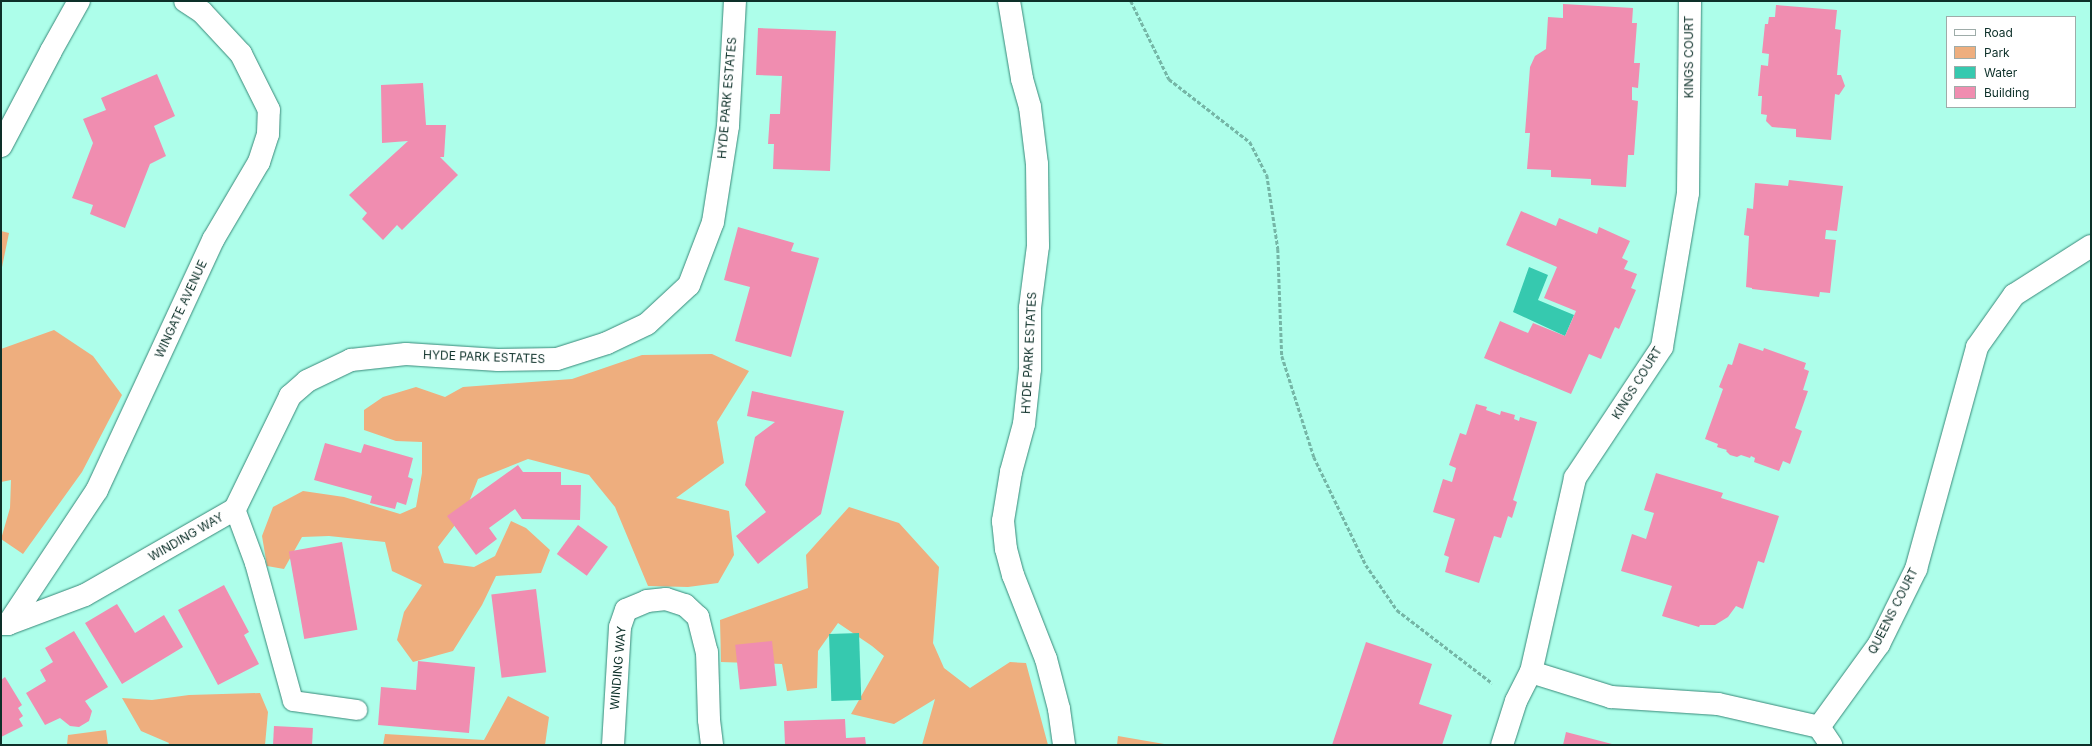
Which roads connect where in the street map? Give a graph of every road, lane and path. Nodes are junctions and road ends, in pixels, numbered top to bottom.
1 (79, 1) edge
2 (185, 1) edge
3 (735, 1) edge
4 (1009, 1) edge
5 (1131, 1) edge
6 (1690, 1) edge
7 (1, 146) edge
8 (2091, 246) edge
9 (307, 381) joint
10 (235, 510) junction
11 (5, 624) edge
12 (1531, 672) junction
13 (1516, 701) junction
14 (357, 710) dead end
15 (1819, 727) junction
16 (613, 745) edge
17 (712, 745) edge
18 (1064, 745) edge
19 (1502, 745) edge
20 (1831, 745) edge

1 - 7 street
2 - 11 street, WINGATE AVENUE
3 - 9 street, HYDE PARK ESTATES
4 - 18 street, HYDE PARK ESTATES
5 - 13 path
6 - 12 street, KINGS COURT
8 - 15 street, QUEENS COURT
9 - 10 street, WINDING WAY
10 - 11 street, WINDING WAY
10 - 14 lane
12 - 13 street, KINGS COURT
12 - 15 street
13 - 19 street, KINGS COURT
15 - 20 street
16 - 17 street, WINDING WAY

